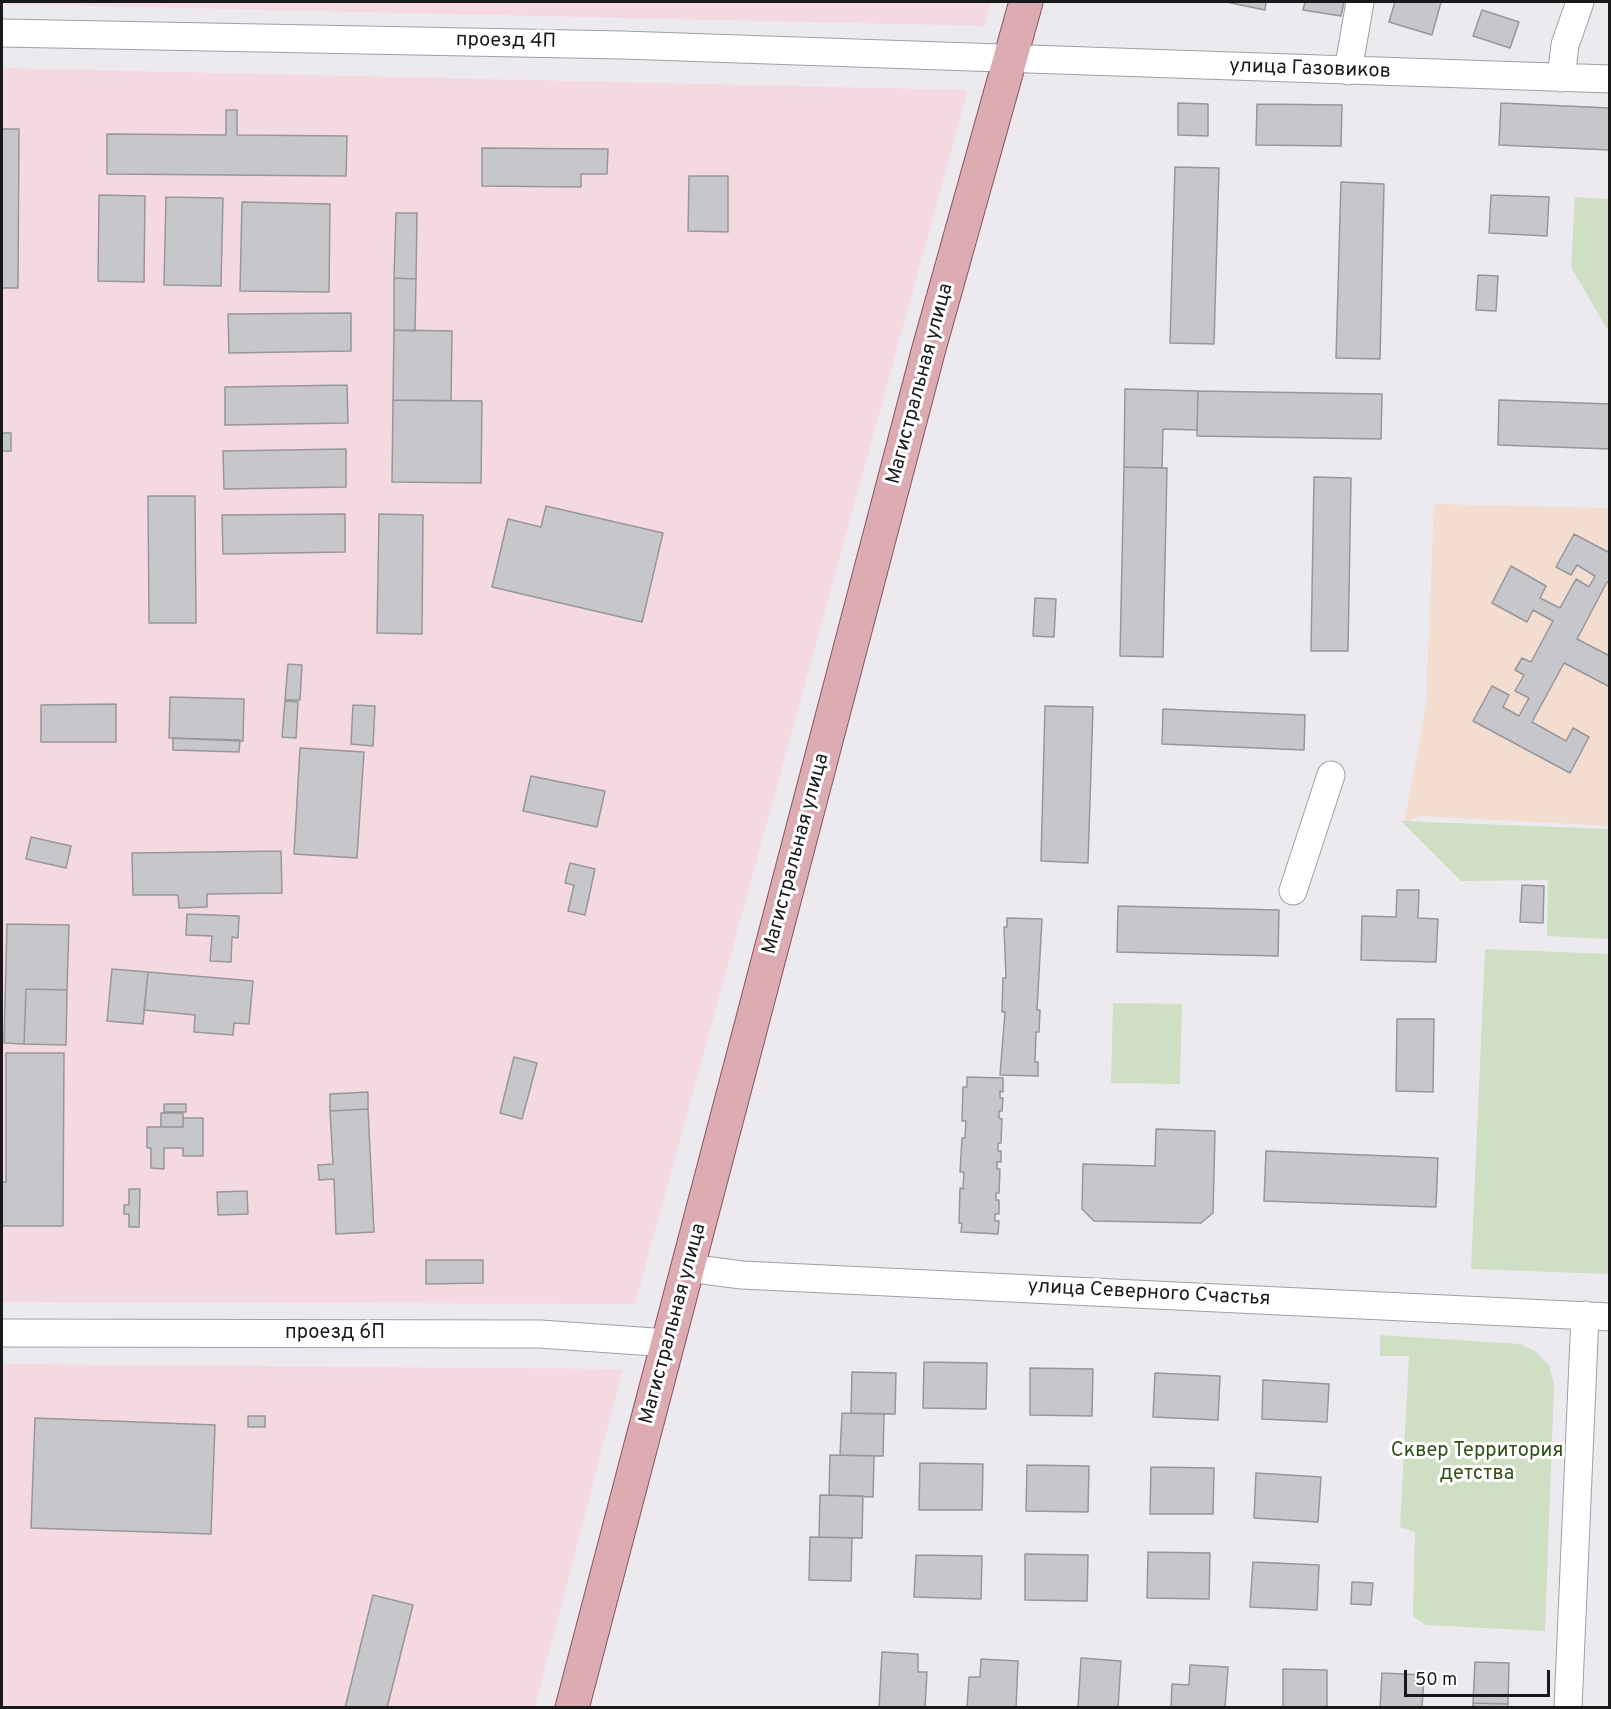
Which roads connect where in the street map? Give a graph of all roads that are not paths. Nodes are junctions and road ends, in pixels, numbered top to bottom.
1 (1026, 2) edge
2 (1360, 2) edge
3 (1580, 2) edge
4 (2, 33) edge
5 (1011, 60) junction
6 (1348, 71) junction
7 (1561, 78) junction
8 (1610, 79) edge
9 (1331, 775) dead end
10 (1293, 891) dead end
11 (688, 1268) junction
12 (1597, 1316) edge
13 (2, 1333) edge
14 (668, 1344) junction
15 (572, 1707) edge
16 (1568, 1707) edge

1 - 5 main road, Магистральная улица
2 - 6 street
3 - 7 street
4 - 5 street, проезд 4П
5 - 6 street, улица Газовиков
5 - 11 main road, Магистральная улица
6 - 7 street, улица Газовиков
7 - 8 street, улица Газовиков
9 - 10 street
11 - 12 street, улица Северного Счастья
11 - 14 main road, Магистральная улица
12 - 16 street
13 - 14 street, проезд 6П
14 - 15 main road, Магистральная улица

